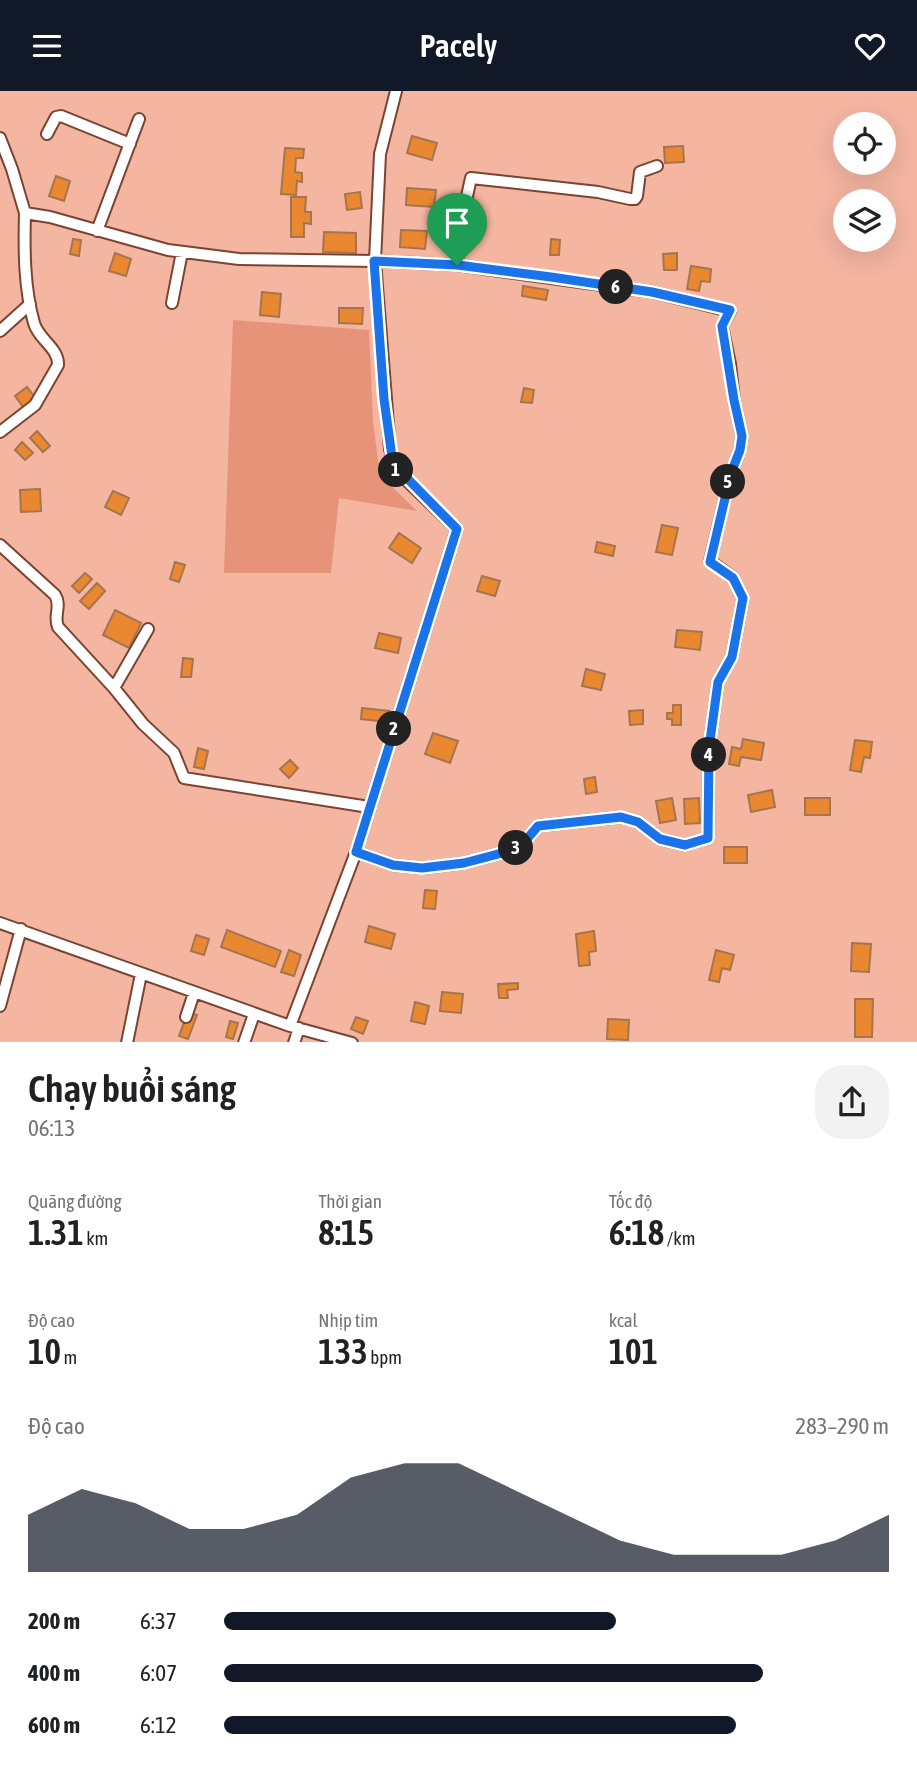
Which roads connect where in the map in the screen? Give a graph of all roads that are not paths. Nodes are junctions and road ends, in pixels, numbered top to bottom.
1 (396, 91) edge
2 (139, 119) dead end
3 (47, 134) dead end
4 (0, 138) edge
5 (130, 144) junction
6 (657, 166) dead end
7 (25, 213) junction
8 (97, 231) junction
9 (182, 252) junction
10 (374, 261) junction
11 (457, 265) junction
12 (172, 303) dead end
13 (30, 304) junction
14 (0, 331) edge
15 (0, 432) edge
16 (0, 545) edge
17 (148, 629) dead end
18 (114, 688) junction
19 (369, 807) junction
20 (356, 852) junction
21 (0, 923) edge
22 (21, 929) junction
23 (141, 974) junction
24 (194, 993) junction
25 (0, 1006) edge
26 (254, 1014) junction
27 (186, 1017) dead end
28 (294, 1027) junction
29 (127, 1042) edge
30 (244, 1042) edge
31 (294, 1042) edge
32 (352, 1042) edge

1 - 10 street
2 - 5 street
3 - 5 street
4 - 7 street
5 - 8 street
6 - 11 street
7 - 8 street
7 - 13 street
8 - 9 street
9 - 10 street
9 - 12 street
10 - 11 street
10 - 19 street
11 - 20 street
13 - 14 street
13 - 15 street
16 - 18 street
17 - 18 street
18 - 19 street
19 - 20 street
20 - 28 street
21 - 22 street
22 - 23 street
22 - 25 street
23 - 24 street
23 - 29 street
24 - 26 street
24 - 27 street
26 - 28 street
26 - 30 street
28 - 31 street
28 - 32 street

